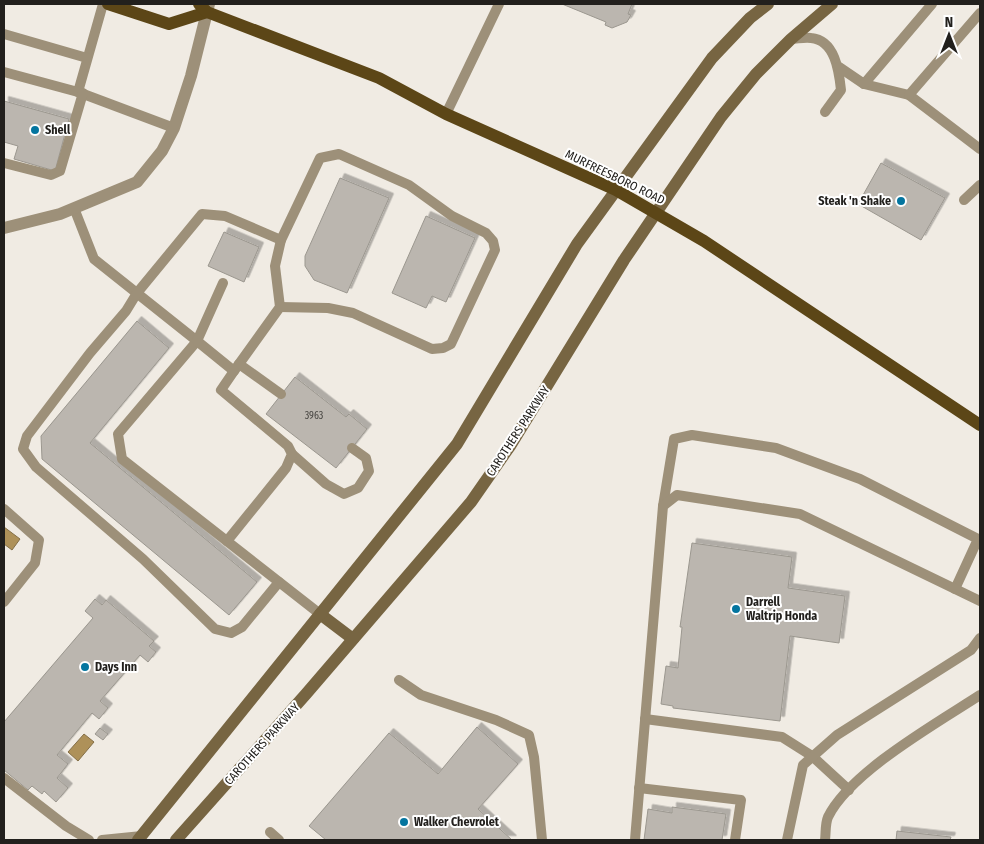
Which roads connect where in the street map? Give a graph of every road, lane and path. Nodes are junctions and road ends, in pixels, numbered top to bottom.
1 (103, 4) edge
2 (108, 4) edge
3 (499, 4) edge
4 (768, 4) edge
5 (832, 4) edge
6 (932, 4) edge
7 (205, 6) edge
8 (980, 13) edge
9 (4, 34) edge
10 (790, 39) junction
11 (87, 58) junction
12 (839, 67) junction
13 (4, 72) edge
14 (864, 84) junction
15 (80, 93) junction
16 (908, 95) junction
17 (825, 112) dead end
18 (446, 114) junction
19 (174, 128) junction
20 (980, 149) edge
21 (4, 163) edge
22 (980, 185) edge
23 (616, 190) junction
24 (964, 200) dead end
25 (74, 208) junction
26 (657, 212) junction
27 (4, 228) edge
28 (281, 240) junction
29 (223, 282) dead end
30 (137, 293) junction
31 (280, 307) junction
32 (197, 341) junction
33 (237, 368) junction
34 (281, 394) dead end
35 (980, 425) edge
36 (352, 448) dead end
37 (292, 454) junction
38 (663, 506) junction
39 (4, 509) edge
40 (227, 541) junction
41 (279, 582) junction
42 (955, 589) junction
43 (980, 601) edge
44 (4, 602) edge
45 (320, 614) junction
46 (980, 638) edge
47 (353, 639) junction
48 (400, 680) dead end
49 (980, 695) edge
50 (645, 719) junction
51 (812, 756) junction
52 (4, 778) edge
53 (639, 788) junction
54 (849, 790) junction
55 (270, 832) dead end
56 (140, 838) edge
57 (88, 840) edge
58 (102, 840) edge
59 (176, 840) edge
60 (279, 840) edge
61 (542, 840) edge
62 (634, 840) edge
63 (735, 840) edge
64 (787, 840) edge
65 (825, 840) edge

1 - 11 lane
2 - 7 main road
3 - 18 lane
4 - 23 main road
5 - 10 main road, CAROTHERS PARKWAY
6 - 14 lane
7 - 18 main road, MURFREESBORO ROAD
7 - 19 street
8 - 16 lane
9 - 11 lane
10 - 12 lane
10 - 26 main road, CAROTHERS PARKWAY
11 - 15 lane
12 - 14 lane
12 - 17 lane
13 - 15 lane
14 - 16 lane
15 - 19 lane
15 - 21 lane
16 - 20 lane
18 - 23 main road, MURFREESBORO ROAD
19 - 25 street
22 - 24 lane
23 - 26 main road, MURFREESBORO ROAD
23 - 45 main road
25 - 27 street
25 - 30 lane
26 - 35 main road, MURFREESBORO ROAD
26 - 47 main road, CAROTHERS PARKWAY
28 - 30 lane
28 - 31 lane
28 - 31 lane
29 - 32 lane
30 - 32 lane
30 - 41 lane
31 - 33 lane
32 - 33 lane
32 - 40 lane
33 - 34 lane
33 - 37 lane
36 - 37 lane
37 - 40 lane
38 - 42 lane
38 - 42 lane
38 - 50 lane
39 - 44 lane
40 - 41 lane
41 - 45 lane
42 - 43 lane
45 - 47 main road
45 - 56 main road
46 - 51 lane
47 - 59 main road, CAROTHERS PARKWAY
48 - 61 lane
49 - 54 lane
50 - 51 lane
50 - 53 lane
51 - 54 lane
51 - 64 lane
52 - 57 lane
53 - 62 lane
53 - 63 lane
54 - 65 lane
55 - 60 lane
56 - 58 lane

